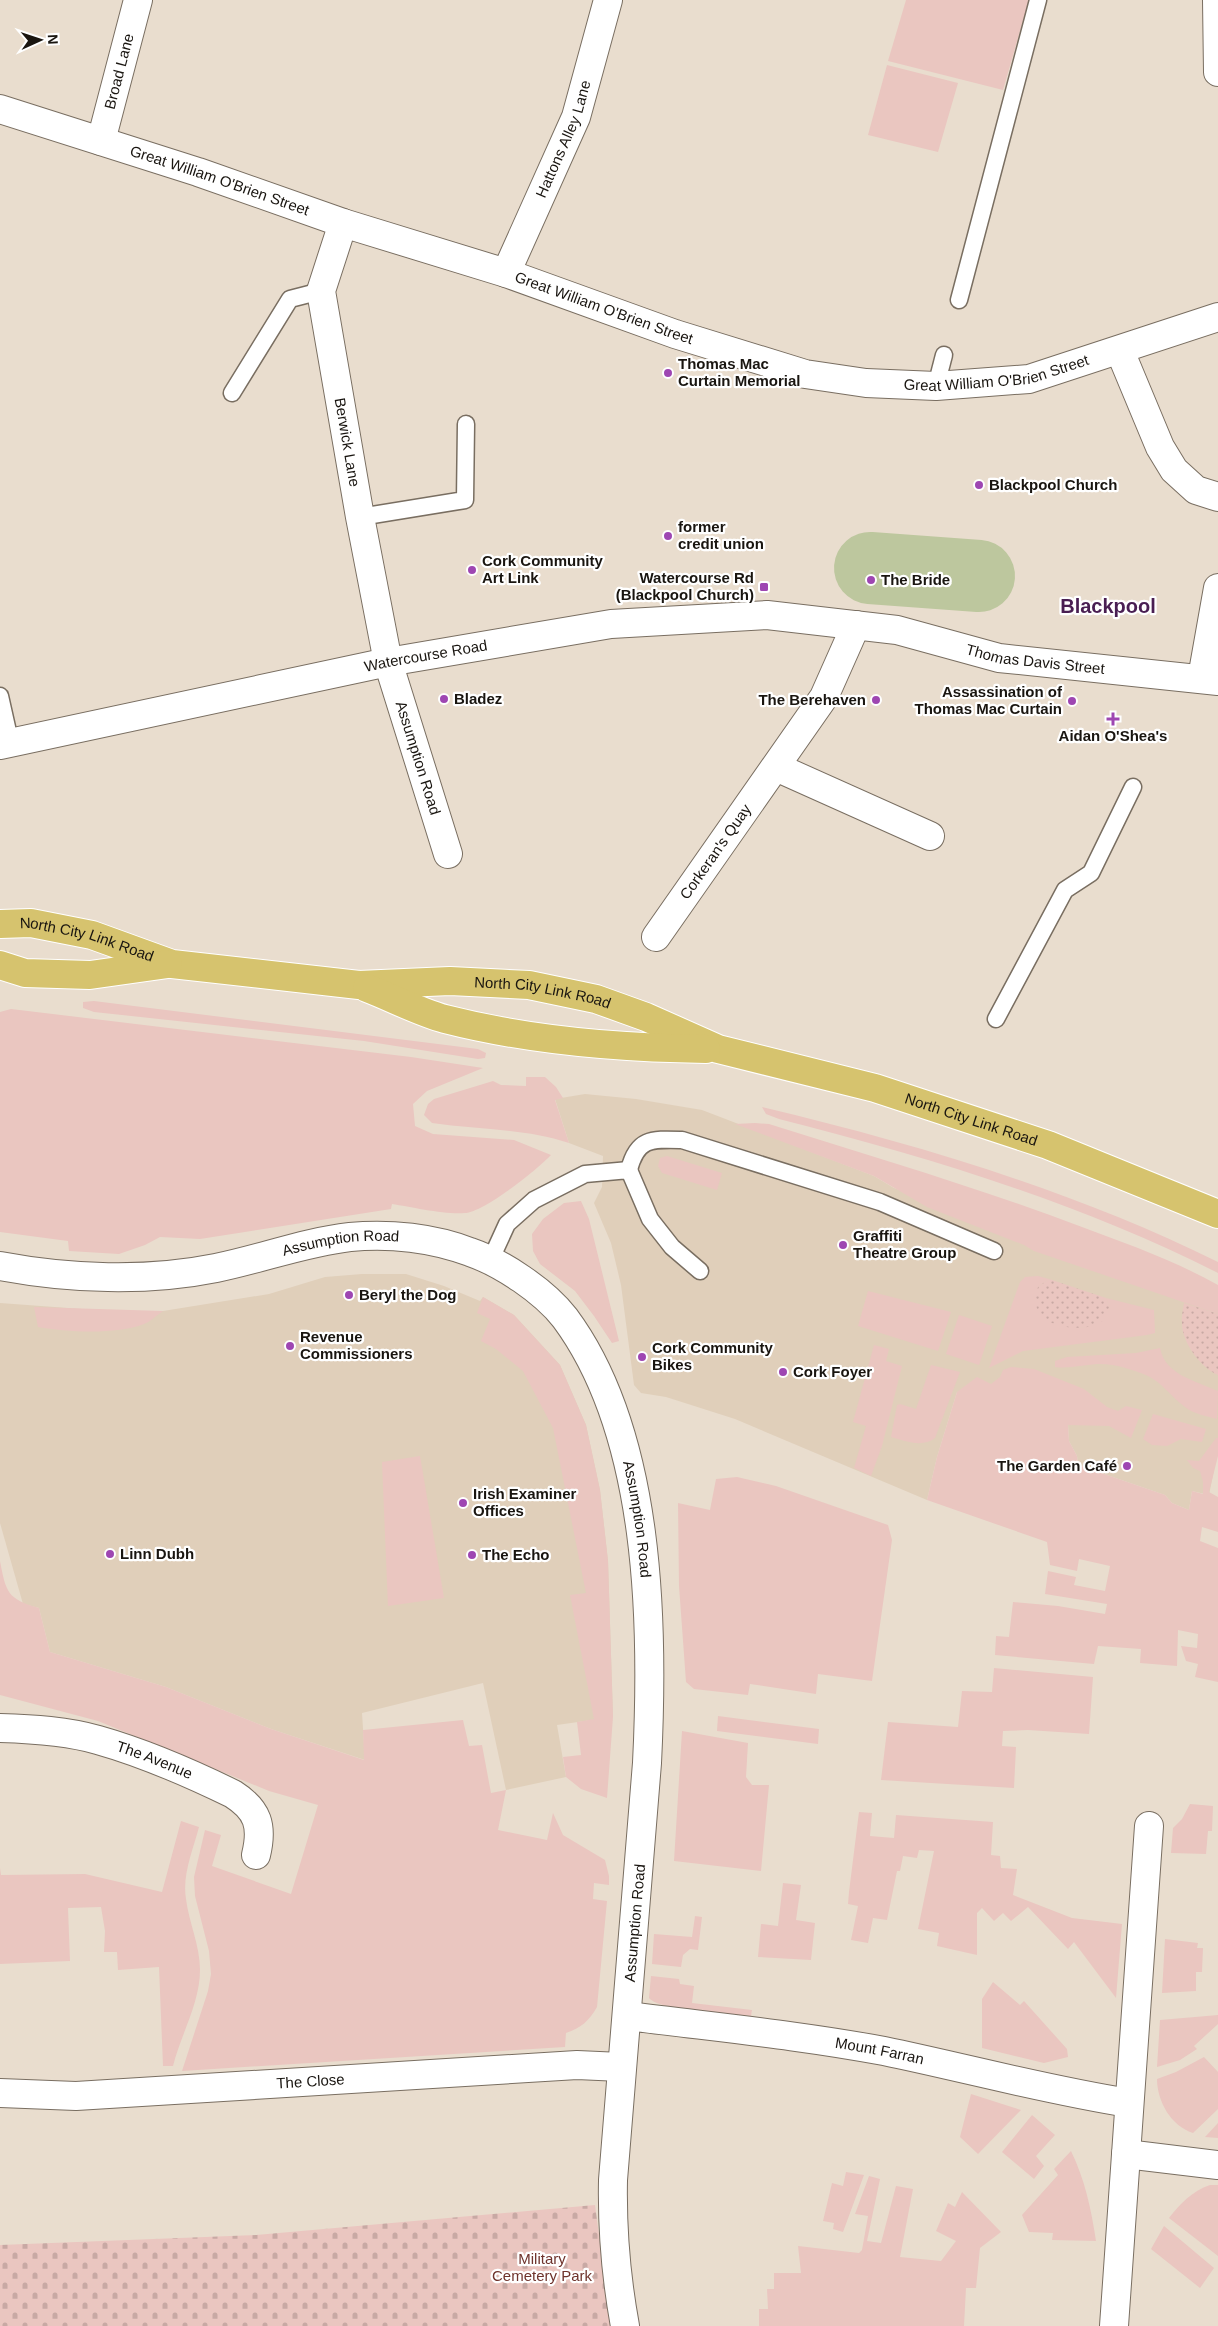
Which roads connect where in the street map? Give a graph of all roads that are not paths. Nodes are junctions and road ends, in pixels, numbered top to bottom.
1 (138, 0) edge
2 (608, 0) edge
3 (1038, 0) edge
4 (1217, 0) edge
5 (1218, 72) edge
6 (0, 109) edge
7 (102, 141) junction
8 (343, 223) junction
9 (506, 273) junction
10 (321, 291) junction
11 (959, 300) dead end
12 (1218, 317) edge
13 (1120, 351) junction
14 (944, 355) dead end
15 (936, 386) junction
16 (232, 393) dead end
17 (466, 424) dead end
18 (1218, 498) edge
19 (360, 517) junction
20 (1217, 591) edge
21 (856, 625) junction
22 (388, 662) junction
23 (1210, 679) edge
24 (0, 696) edge
25 (5, 745) edge
26 (776, 767) junction
27 (1133, 787) dead end
28 (930, 836) dead end
29 (448, 854) dead end
30 (0, 924) edge
31 (656, 937) dead end
32 (172, 964) junction
33 (0, 965) edge
34 (359, 985) junction
35 (996, 1019) dead end
36 (718, 1049) junction
37 (629, 1170) junction
38 (1218, 1214) edge
39 (994, 1251) dead end
40 (491, 1260) junction
41 (0, 1266) edge
42 (700, 1271) dead end
43 (0, 1728) edge
44 (1149, 1826) dead end
45 (256, 1855) dead end
46 (628, 2016) junction
47 (622, 2067) junction
48 (0, 2093) edge
49 (1129, 2104) junction
50 (1126, 2154) junction
51 (1218, 2165) edge
52 (625, 2326) edge
53 (1114, 2326) edge

1 - 7 street, Broad Lane
2 - 9 street, Hattons Alley Lane
3 - 11 lane
4 - 5 street
6 - 7 street, Great William O'Brien Street
7 - 8 street, Great William O'Brien Street
8 - 9 street, Great William O'Brien Street
8 - 10 street, Berwick Lane
9 - 15 street, Great William O'Brien Street
10 - 16 lane
10 - 19 street, Berwick Lane
12 - 13 street, Great William O'Brien Street
13 - 15 street, Great William O'Brien Street
13 - 18 street
14 - 15 lane
17 - 19 lane
19 - 22 street, Berwick Lane
20 - 23 street
21 - 22 street, Watercourse Road
21 - 23 street, Thomas Davis Street
21 - 26 street, Corkeran's Quay
22 - 25 street, Watercourse Road
22 - 29 street, Assumption Road
24 - 25 lane
26 - 28 street
26 - 31 street, Corkeran's Quay
27 - 35 lane
30 - 32 highway, North City Link Road
32 - 33 highway, North City Link Road
32 - 34 highway, North City Link Road
34 - 36 highway, North City Link Road
34 - 36 highway, North City Link Road
36 - 38 highway, North City Link Road
37 - 39 lane
37 - 40 lane
37 - 42 lane
40 - 41 street, Assumption Road
40 - 46 street, Assumption Road
43 - 45 street, The Avenue
44 - 49 street
46 - 47 street, Assumption Road
46 - 49 street, Mount Farran
47 - 48 street, The Close
47 - 52 street, Assumption Road
49 - 50 street
50 - 51 street
50 - 53 street

